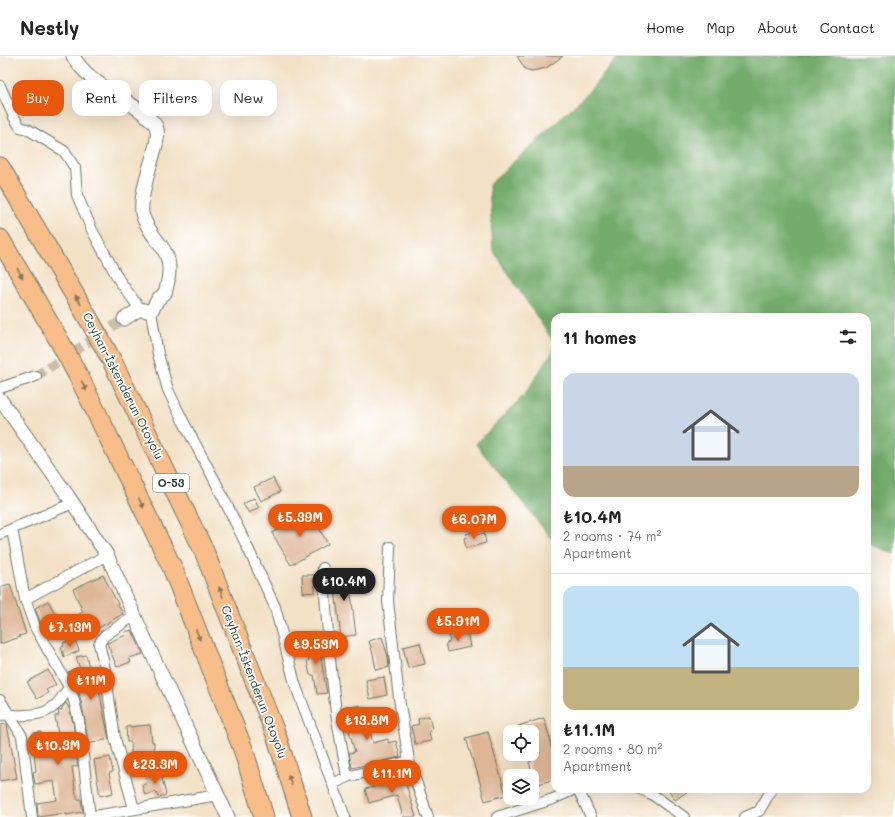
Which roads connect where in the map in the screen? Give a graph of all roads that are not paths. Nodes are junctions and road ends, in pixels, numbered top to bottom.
1 (73, 56) edge
2 (0, 86) edge
3 (0, 167) edge
4 (0, 239) edge
5 (145, 311) junction
6 (124, 319) tunnel mouth
7 (36, 376) tunnel mouth
8 (0, 388) edge
9 (0, 399) edge
10 (73, 503) junction
11 (12, 529) junction
12 (0, 534) edge
13 (390, 547) dead end
14 (107, 556) junction
15 (323, 568) dead end
16 (24, 599) junction
17 (135, 615) junction
18 (69, 687) junction
19 (0, 700) edge
20 (4, 714) edge
21 (409, 761) junction
22 (347, 777) junction
23 (332, 784) junction
24 (567, 793) edge
25 (578, 793) edge
26 (648, 793) edge
27 (770, 793) edge
28 (218, 795) junction
29 (134, 809) junction
30 (152, 812) edge
31 (525, 812) edge
32 (32, 817) edge
33 (90, 817) edge
34 (228, 817) edge
35 (264, 817) edge
36 (302, 817) edge
37 (345, 817) edge
38 (428, 817) edge
39 (497, 817) edge
40 (591, 817) edge
41 (684, 817) edge
42 (745, 817) edge

1 - 5 street
2 - 5 street
36 -> 3 highway, Ceyhan-İskenderun Otoyolu / O-53
4 -> 35 highway, O-53
5 - 6 street
5 - 23 street
7 - 8 street
9 - 10 street
10 - 11 street
10 - 14 street
11 - 12 street
11 - 16 street
13 - 21 street
14 - 16 street
14 - 17 street
15 - 22 street
16 - 18 street
17 - 28 street
17 - 29 street
18 - 20 street
18 - 33 street
19 - 20 street
20 - 32 street
21 - 22 street
21 - 38 street
22 - 23 street
23 - 37 street
24 - 31 street
25 - 40 street
26 - 41 street
27 - 42 street
28 - 30 street
28 - 34 street
29 - 30 street
29 - 33 street
31 - 39 street

